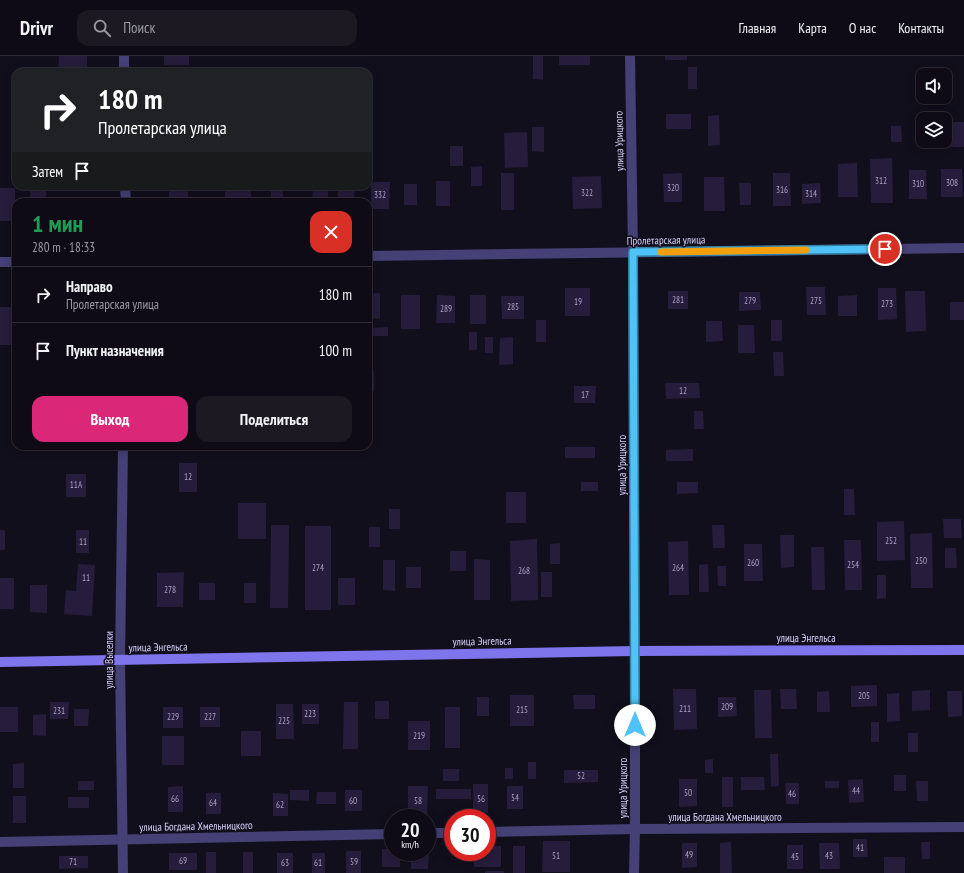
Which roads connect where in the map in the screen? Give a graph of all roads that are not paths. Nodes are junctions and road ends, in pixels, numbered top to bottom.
1 (124, 56) edge
2 (630, 56) edge
3 (124, 68) edge
4 (964, 248) edge
5 (633, 252) junction
6 (372, 256) edge
7 (0, 262) edge
8 (12, 262) edge
9 (123, 450) edge
10 (635, 650) junction
11 (964, 650) edge
12 (120, 660) junction
13 (0, 662) edge
14 (964, 827) edge
15 (635, 830) junction
16 (496, 832) edge
17 (384, 834) edge
18 (123, 839) junction
19 (0, 842) edge
20 (123, 873) edge
21 (634, 873) edge

1 - 3 street
2 - 5 street, улица Урицкого
4 - 5 street, Пролетарская улица
5 - 6 street, Пролетарская улица
5 - 10 street, улица Урицкого
7 - 8 street
9 - 12 street, улица Выселки
10 - 11 street, улица Энгельса
10 - 12 street, улица Энгельса
10 - 15 street, улица Урицкого
12 - 13 street, улица Энгельса
12 - 18 street, улица Выселки
14 - 15 street, улица Богдана Хмельницкого
15 - 16 street, улица Богдана Хмельницкого
15 - 21 street, улица Урицкого
17 - 18 street, улица Богдана Хмельницкого
18 - 19 street, улица Богдана Хмельницкого
18 - 20 street, улица Выселки

